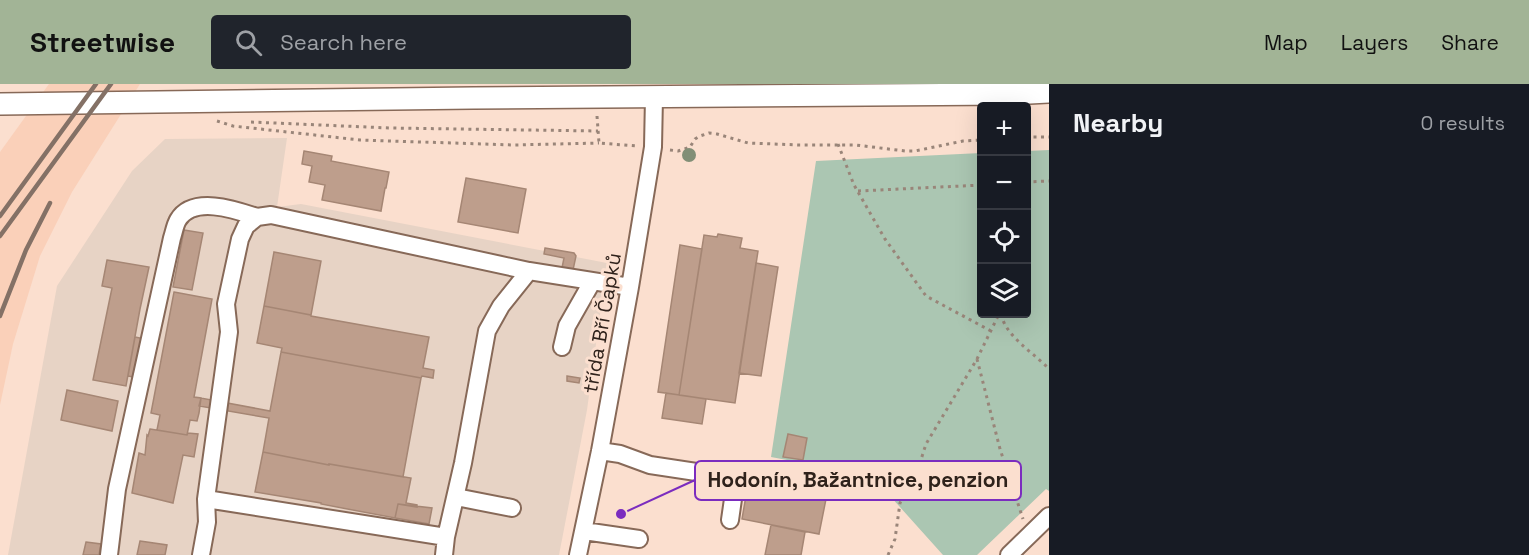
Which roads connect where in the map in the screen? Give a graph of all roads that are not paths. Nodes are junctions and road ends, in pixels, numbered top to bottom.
1 (1016, 89) edge
2 (800, 90) edge
3 (472, 91) edge
4 (1049, 92) edge
5 (654, 98) junction
6 (0, 104) edge
7 (257, 217) junction
8 (529, 271) junction
9 (592, 282) junction
10 (630, 287) junction
11 (562, 347) dead end
12 (600, 451) junction
13 (736, 478) junction
14 (828, 490) dead end
15 (456, 497) junction
16 (206, 499) junction
17 (512, 508) dead end
18 (1049, 516) edge
19 (730, 520) dead end
20 (584, 531) junction
21 (446, 537) junction
22 (639, 539) dead end
23 (109, 555) edge
24 (201, 555) edge
25 (444, 555) edge
26 (578, 555) edge
27 (1009, 555) edge

1 - 2 main road
1 - 4 main road
2 - 5 main road
3 - 5 main road
3 - 6 main road
5 - 10 street, třída Bří Čapků
7 - 8 street
7 - 16 street
7 - 23 street
8 - 9 street
8 - 15 street
9 - 10 street
9 - 11 street
10 - 12 street, třída Bří Čapků
12 - 13 street
12 - 20 street, třída Bří Čapků
13 - 14 street
13 - 19 street
15 - 17 street
15 - 21 street
16 - 21 street
16 - 24 street
18 - 27 street
20 - 22 street
20 - 26 street, třída Bří Čapků
21 - 25 street

